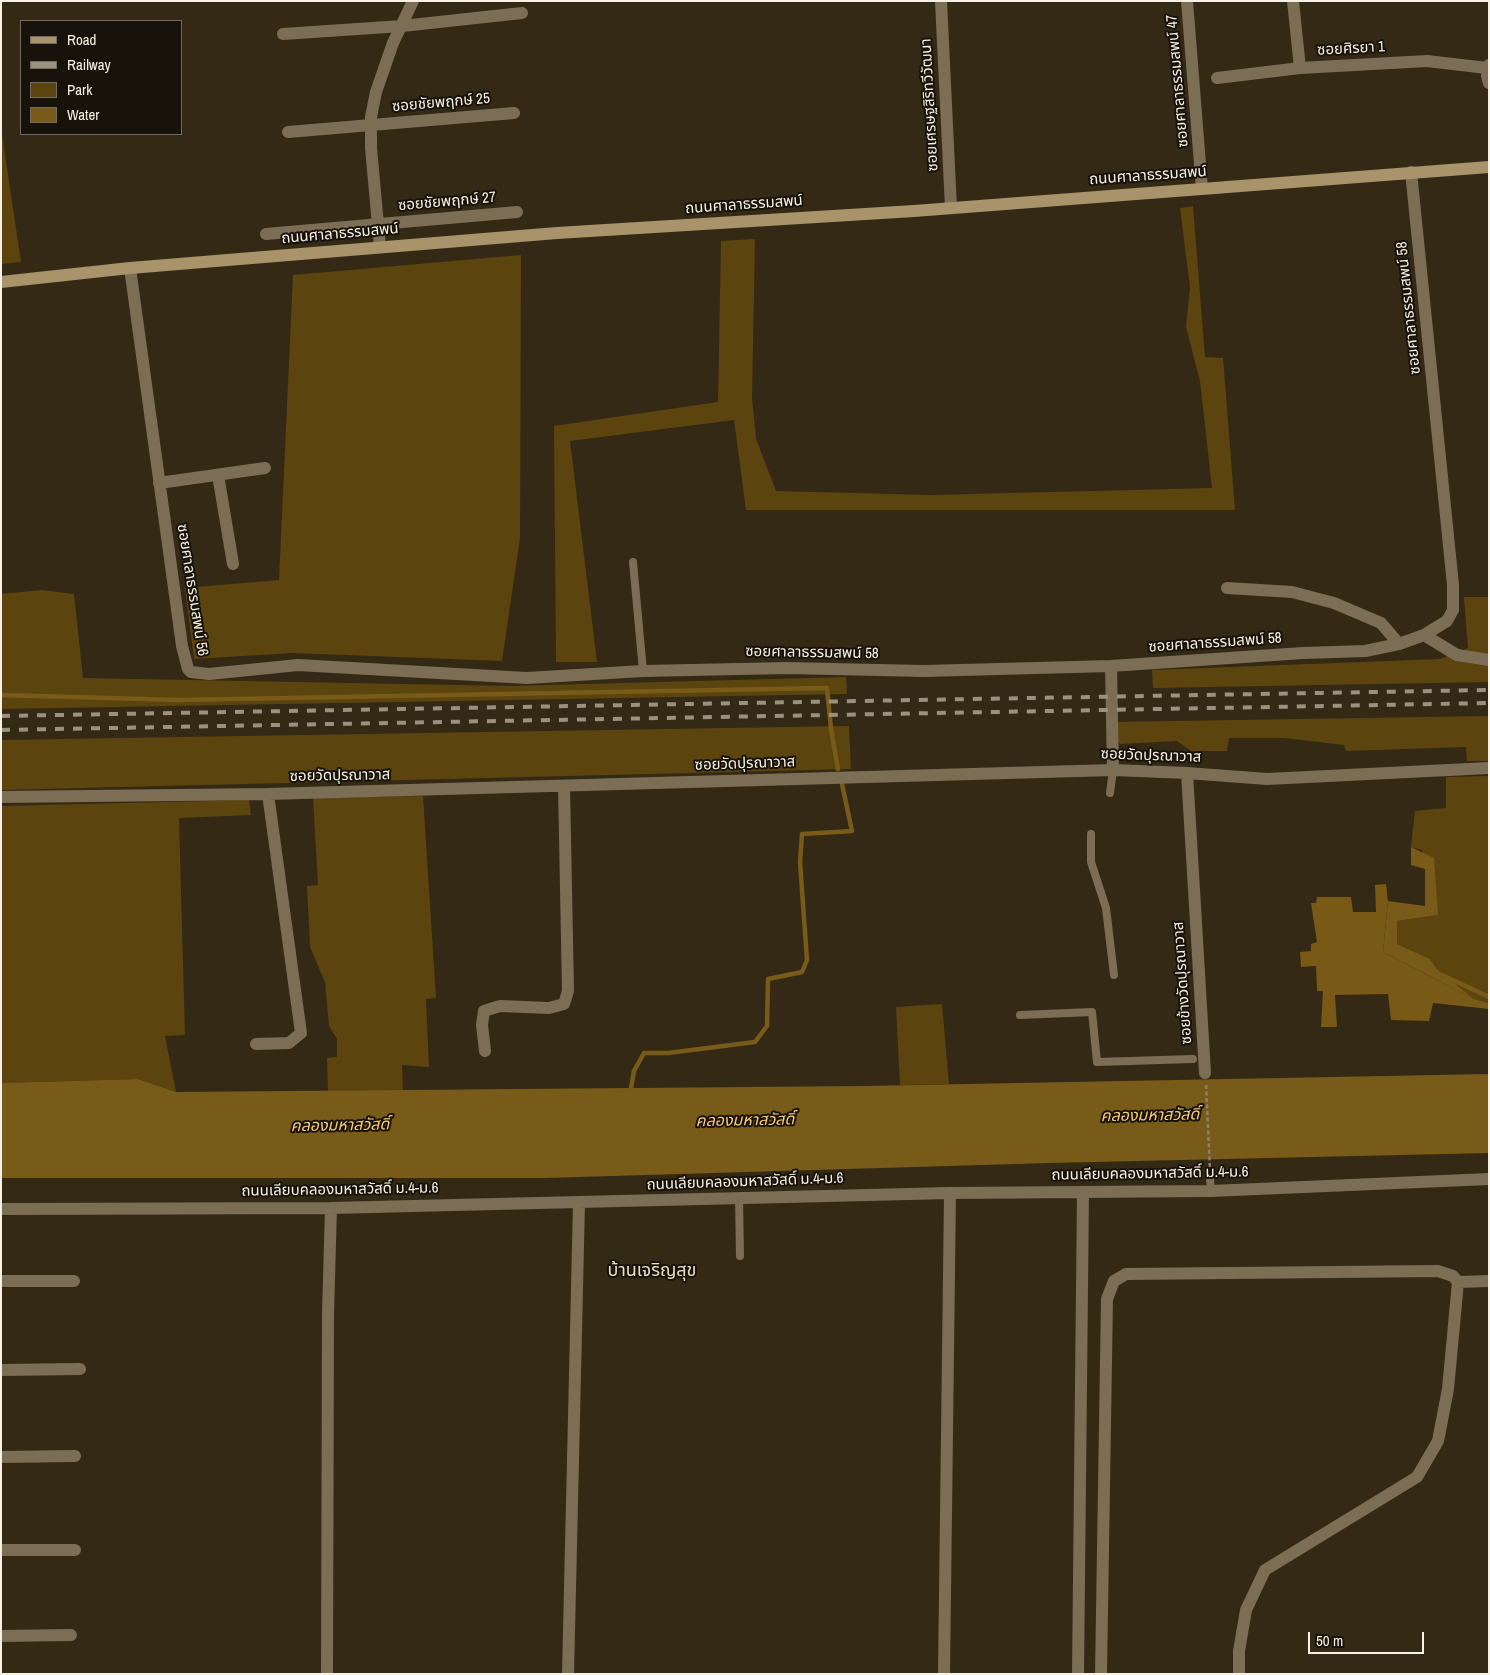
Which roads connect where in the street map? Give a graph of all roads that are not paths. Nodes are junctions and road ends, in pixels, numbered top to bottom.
1 (413, 1) edge
2 (941, 1) edge
3 (1187, 1) edge
4 (1293, 1) edge
5 (522, 13) dead end
6 (402, 26) junction
7 (283, 34) dead end
8 (1488, 67) edge
9 (1300, 68) junction
10 (1217, 78) dead end
11 (1489, 83) edge
12 (514, 113) dead end
13 (371, 126) junction
14 (288, 132) dead end
15 (1489, 167) edge
16 (1411, 172) junction
17 (1202, 189) junction
18 (951, 208) junction
19 (518, 212) dead end
20 (379, 224) junction
21 (266, 234) dead end
22 (380, 248) junction
23 (130, 268) junction
24 (1, 282) edge
25 (265, 468) dead end
26 (218, 475) junction
27 (159, 483) junction
28 (633, 562) dead end
29 (233, 564) dead end
30 (1227, 588) dead end
31 (1424, 635) junction
32 (1399, 644) junction
33 (1489, 660) edge
34 (1111, 666) junction
35 (643, 671) junction
36 (527, 678) joint
37 (1489, 768) edge
38 (1113, 770) junction
39 (1187, 772) junction
40 (564, 786) junction
41 (1110, 793) dead end
42 (268, 794) junction
43 (1, 796) edge
44 (1091, 834) dead end
45 (1114, 975) dead end
46 (1020, 1015) dead end
47 (256, 1044) dead end
48 (485, 1051) dead end
49 (1193, 1059) dead end
50 (1205, 1073) road end
51 (1489, 1179) edge
52 (1083, 1192) junction
53 (950, 1193) junction
54 (739, 1197) junction
55 (579, 1203) junction
56 (331, 1208) junction
57 (1, 1210) edge
58 (740, 1256) dead end
59 (1, 1281) edge
60 (74, 1281) dead end
61 (1489, 1281) edge
62 (1458, 1282) junction
63 (80, 1369) dead end
64 (1, 1370) edge
65 (75, 1456) dead end
66 (1, 1457) edge
67 (1, 1550) edge
68 (74, 1550) dead end
69 (1, 1636) edge
70 (71, 1636) dead end
71 (326, 1674) edge
72 (568, 1674) edge
73 (944, 1674) edge
74 (1078, 1674) edge
75 (1101, 1674) edge
76 (1239, 1674) edge

1 - 6 street
2 - 18 street, ซอยเศรษฐสิริทวีวัฒนา
3 - 17 street, ซอยศาลาธรรมสพน์ 47
4 - 9 street
5 - 6 street
6 - 7 street
6 - 13 street
8 - 9 street, ซอยศิรยา 1
8 - 11 street
9 - 10 street, ซอยศิรยา 1
12 - 13 street, ซอยชัยพฤกษ์ 25
13 - 14 street, ซอยชัยพฤกษ์ 25
13 - 20 street
15 - 16 street, ถนนศาลาธรรมสพน์
16 - 17 street, ถนนศาลาธรรมสพน์
16 - 31 street, ซอยศาลาธรรมสพน์ 58
17 - 18 street, ถนนศาลาธรรมสพน์
18 - 22 street, ถนนศาลาธรรมสพน์
19 - 20 street, ซอยชัยพฤกษ์ 27
20 - 21 street, ซอยชัยพฤกษ์ 27
20 - 22 street
22 - 23 street, ถนนศาลาธรรมสพน์
23 - 24 street, ถนนศาลาธรรมสพน์
23 - 27 street, ซอยศาลาธรรมสพน์ 56
25 - 26 street
26 - 27 street
26 - 29 street
27 - 36 street, ซอยศาลาธรรมสพน์ 56
28 - 35 lane
30 - 32 street
31 - 32 street, ซอยศาลาธรรมสพน์ 58
31 - 33 street
32 - 34 street, ซอยศาลาธรรมสพน์ 58
34 - 35 street, ซอยศาลาธรรมสพน์ 58
34 - 38 street
35 - 36 street, ซอยศาลาธรรมสพน์ 58
37 - 39 street, ซอยวัดปุรณาวาส
38 - 39 street, ซอยวัดปุรณาวาส
38 - 40 street, ซอยวัดปุรณาวาส
38 - 41 lane
39 - 50 street, ซอยข้างวัดปุรณาวาส
40 - 42 street, ซอยวัดปุรณาวาส
40 - 48 street
42 - 43 street, ซอยวัดปุรณาวาส
42 - 47 street
44 - 45 lane
46 - 49 lane
51 - 52 street, ถนนเลียบคลองมหาสวัสดิ์ ม.4-ม.6
52 - 53 street, ถนนเลียบคลองมหาสวัสดิ์ ม.4-ม.6
52 - 74 street
53 - 54 street, ถนนเลียบคลองมหาสวัสดิ์ ม.4-ม.6
53 - 73 street
54 - 55 street, ถนนเลียบคลองมหาสวัสดิ์ ม.4-ม.6
54 - 58 lane
55 - 56 street, ถนนเลียบคลองมหาสวัสดิ์ ม.4-ม.6
55 - 72 street
56 - 57 street, ถนนเลียบคลองมหาสวัสดิ์ ม.4-ม.6
56 - 71 street
59 - 60 street
61 - 62 street
62 - 75 street
62 - 76 street
63 - 64 street
65 - 66 street
67 - 68 street
69 - 70 street

